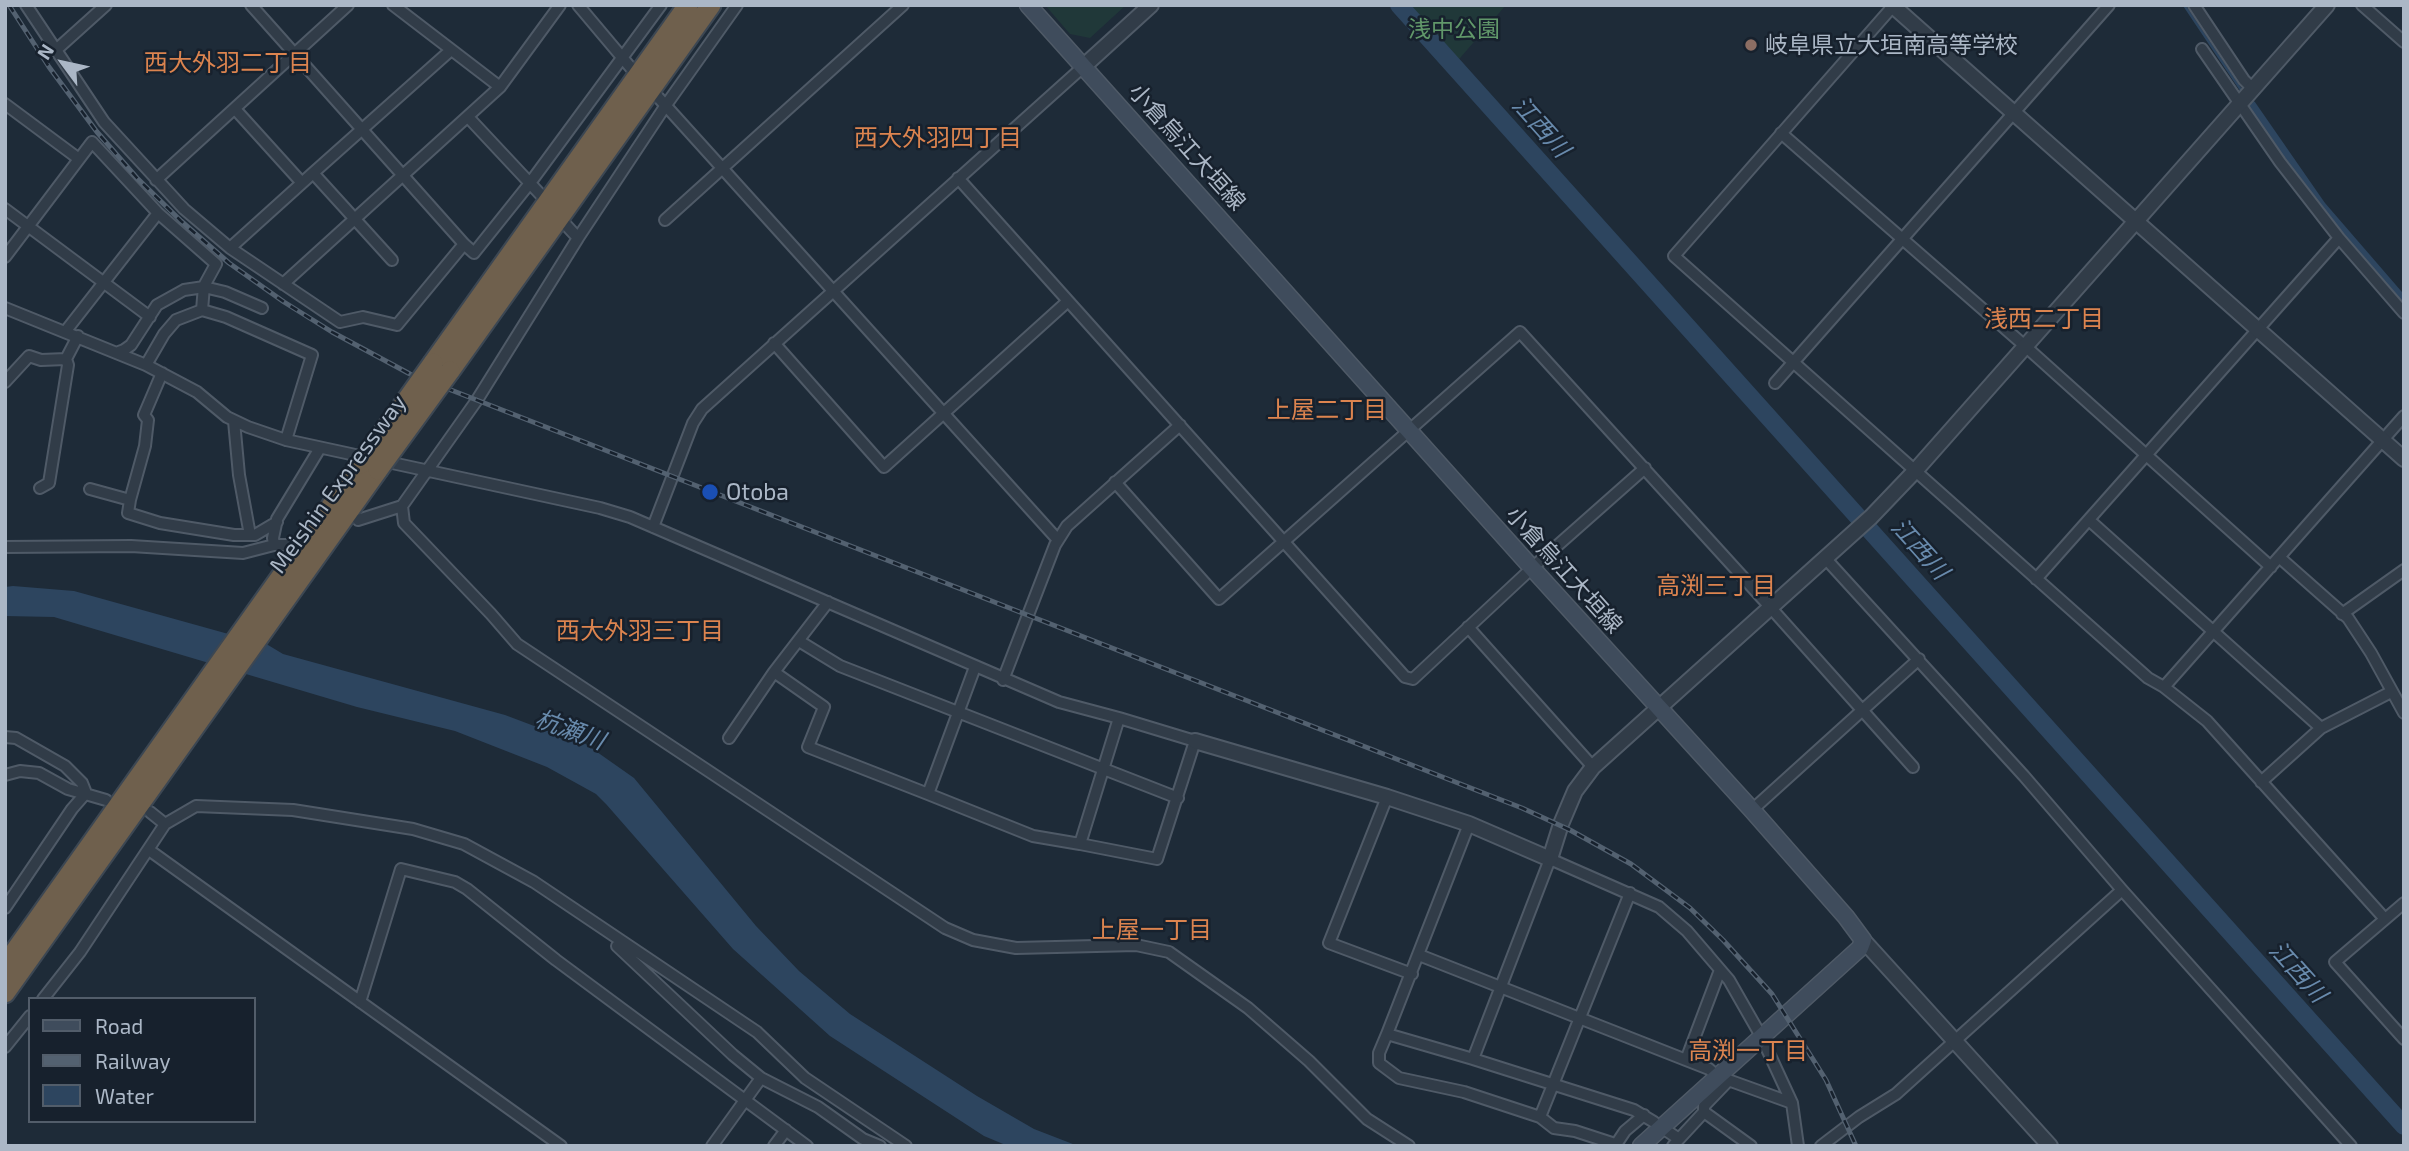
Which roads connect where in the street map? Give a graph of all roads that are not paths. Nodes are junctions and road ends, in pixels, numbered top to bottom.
1 (26, 5) edge
2 (106, 5) edge
3 (251, 5) edge
4 (348, 5) edge
5 (393, 5) edge
6 (559, 5) edge
7 (578, 5) edge
8 (661, 5) edge
9 (688, 5) edge
10 (711, 5) edge
11 (737, 5) edge
12 (903, 5) edge
13 (1028, 5) edge
14 (1151, 5) edge
15 (2109, 5) edge
16 (2194, 5) edge
17 (2328, 5) edge
18 (2362, 5) edge
19 (1893, 6) edge
20 (2404, 42) edge
21 (2202, 49) dead end
22 (56, 50) junction
23 (451, 50) junction
24 (295, 55) junction
25 (627, 63) junction
26 (1084, 66) junction
27 (500, 86) junction
28 (2253, 89) junction
29 (657, 96) dead end
30 (5, 104) edge
31 (2240, 104) junction
32 (666, 105) junction
33 (235, 109) junction
34 (2014, 114) junction
35 (468, 117) junction
36 (362, 130) junction
37 (1781, 133) junction
38 (79, 159) junction
39 (722, 167) junction
40 (313, 173) junction
41 (403, 176) junction
42 (958, 178) junction
43 (156, 180) junction
44 (302, 183) junction
45 (530, 183) junction
46 (540, 194) dead end
47 (5, 209) edge
48 (158, 213) junction
49 (355, 219) junction
50 (665, 220) dead end
51 (2135, 221) junction
52 (566, 225) dead end
53 (28, 226) junction
54 (578, 237) junction
55 (2339, 238) junction
56 (1903, 239) junction
57 (464, 244) junction
58 (230, 248) junction
59 (5, 257) edge
60 (392, 260) dead end
61 (104, 283) junction
62 (283, 284) junction
63 (204, 288) junction
64 (833, 290) junction
65 (1068, 301) junction
66 (5, 308) edge
67 (262, 308) dead end
68 (202, 310) junction
69 (2404, 313) edge
70 (150, 317) junction
71 (2258, 330) junction
72 (65, 332) junction
73 (78, 337) junction
74 (774, 343) junction
75 (2025, 346) junction
76 (116, 353) junction
77 (66, 359) junction
78 (140, 363) junction
79 (1792, 363) junction
80 (442, 367) junction
81 (162, 373) junction
82 (5, 382) edge
83 (1775, 383) dead end
84 (942, 414) junction
85 (2404, 416) edge
86 (234, 421) junction
87 (1180, 425) junction
88 (1409, 430) junction
89 (286, 440) junction
90 (2383, 440) junction
91 (320, 448) junction
92 (2145, 454) junction
93 (2404, 459) edge
94 (1644, 468) junction
95 (427, 470) junction
96 (1914, 471) junction
97 (1115, 482) junction
98 (40, 488) dead end
99 (90, 489) dead end
100 (130, 499) junction
101 (402, 506) junction
102 (358, 520) dead end
103 (2089, 520) junction
104 (276, 522) junction
105 (653, 527) junction
106 (250, 535) junction
107 (1058, 540) junction
108 (1285, 542) junction
109 (274, 545) junction
110 (289, 545) dead end
111 (5, 547) edge
112 (1829, 556) junction
113 (2279, 557) junction
114 (2271, 567) junction
115 (1532, 568) junction
116 (2404, 570) edge
117 (2036, 579) junction
118 (828, 602) junction
119 (1771, 607) junction
120 (2342, 614) junction
121 (1468, 627) junction
122 (2214, 631) junction
123 (799, 641) junction
124 (1919, 659) junction
125 (975, 667) junction
126 (774, 672) junction
127 (1003, 680) junction
128 (2164, 687) junction
129 (2391, 692) junction
130 (1659, 709) junction
131 (1861, 710) junction
132 (958, 712) junction
133 (2404, 713) edge
134 (1119, 718) junction
135 (2321, 728) junction
136 (5, 737) edge
137 (729, 738) dead end
138 (1195, 741) junction
139 (157, 766) junction
140 (1593, 767) junction
141 (1913, 767) dead end
142 (1103, 768) junction
143 (5, 775) edge
144 (2261, 782) junction
145 (86, 793) junction
146 (928, 794) junction
147 (1387, 797) junction
148 (1178, 798) junction
149 (106, 800) dead end
150 (1752, 810) junction
151 (150, 812) dead end
152 (165, 824) junction
153 (1469, 824) junction
154 (1080, 844) junction
155 (149, 850) junction
156 (1550, 859) junction
157 (2122, 890) junction
158 (1630, 893) junction
159 (2404, 903) edge
160 (5, 908) edge
161 (2385, 919) junction
162 (614, 937) junction
163 (1863, 940) junction
164 (1419, 955) junction
165 (5, 965) edge
166 (1720, 970) junction
167 (1412, 974) junction
168 (1500, 988) junction
169 (5, 993) edge
170 (45, 997) edge
171 (360, 1002) junction
172 (28, 1018) edge
173 (1580, 1019) junction
174 (1387, 1034) junction
175 (1761, 1036) junction
176 (2404, 1039) edge
177 (1956, 1041) junction
178 (5, 1047) edge
179 (1473, 1059) junction
180 (1686, 1060) junction
181 (761, 1078) junction
182 (1723, 1078) junction
183 (1555, 1086) junction
184 (745, 1100) junction
185 (1792, 1103) junction
186 (1704, 1112) junction
187 (1540, 1117) junction
188 (786, 1130) junction
189 (1667, 1131) dead end
190 (860, 1142) edge
191 (1676, 1142) edge
192 (1743, 1144) edge
193 (1615, 1145) edge
194 (561, 1146) edge
195 (712, 1146) edge
196 (774, 1146) edge
197 (807, 1146) edge
198 (880, 1146) edge
199 (906, 1146) edge
200 (1409, 1146) edge
201 (1641, 1146) edge
202 (1798, 1146) edge
203 (1821, 1146) edge
204 (2050, 1146) edge
205 (2351, 1146) edge

1 - 22 street
2 - 22 street
3 - 24 street
4 - 24 street
5 - 23 street
6 - 27 street
7 - 25 street
8 - 25 street
9 - 80 highway, Meishin Expressway
10 - 80 highway, Meishin Expressway
11 - 32 street
12 - 39 street
13 - 26 main road, 小倉烏江大垣線
14 - 26 street
15 - 34 street
16 - 28 street
17 - 28 street
18 - 20 street
19 - 34 street
19 - 37 street
21 - 31 street
22 - 43 street
23 - 27 street
23 - 36 street
24 - 33 street
24 - 36 street
25 - 45 street
26 - 42 street
26 - 88 main road, 小倉烏江大垣線
27 - 35 street
28 - 31 street
29 - 32 street
30 - 38 street
31 - 51 street
31 - 55 street
32 - 39 street
32 - 54 street
33 - 43 street
33 - 44 street
34 - 51 street
34 - 56 street
35 - 41 street
35 - 45 street
36 - 40 street
36 - 41 street
37 - 56 street
37 - 79 street
38 - 48 street
38 - 53 street
39 - 50 street
39 - 64 street
40 - 44 street
40 - 49 street
41 - 49 street
41 - 57 street
42 - 64 street
42 - 65 street
43 - 58 street
44 - 58 street
45 - 46 street
45 - 57 street
47 - 53 street
48 - 61 street
48 - 63 street
49 - 60 street
49 - 62 street
51 - 71 street
51 - 75 street
52 - 54 street
53 - 59 street
53 - 61 street
54 - 95 street
55 - 69 street
55 - 71 street
56 - 75 street
56 - 79 street
57 - 62 street
58 - 62 street
61 - 70 street
61 - 72 street
63 - 67 street
63 - 68 street
63 - 70 street
64 - 74 street
64 - 84 street
65 - 84 street
65 - 87 street
66 - 72 street
68 - 78 street
68 - 89 street
70 - 76 street
71 - 90 street
71 - 92 street
72 - 73 street
73 - 76 street
73 - 77 street
74 - 84 street
74 - 105 street
75 - 92 street
75 - 96 street
76 - 78 street
77 - 82 street
77 - 98 street
78 - 81 street
79 - 83 street
79 - 96 street
80 - 139 highway, Meishin Expressway, bridge
81 - 86 street
81 - 100 street
84 - 107 street
85 - 90 street
86 - 89 street
86 - 106 street
87 - 97 street
87 - 108 street
88 - 94 street
88 - 108 street
88 - 115 main road, 小倉烏江大垣線
89 - 91 street
90 - 93 street
90 - 113 street
91 - 95 street
91 - 104 street
92 - 103 street
92 - 114 street
94 - 115 street
94 - 119 street
95 - 101 street
95 - 105 street
96 - 112 street
96 - 117 street
97 - 107 street
97 - 108 street
99 - 100 street
100 - 106 street
101 - 102 street
101 - 200 street
103 - 117 street
103 - 122 street
104 - 106 street
104 - 109 street
105 - 118 street
107 - 127 street
108 - 121 street
109 - 110 street
109 - 111 street
112 - 119 street
112 - 124 street
113 - 114 street
113 - 120 street
114 - 122 street
115 - 121 street
115 - 130 main road, 小倉烏江大垣線
116 - 120 street
117 - 128 street
118 - 123 street
118 - 125 street
119 - 130 street
119 - 131 street
120 - 129 street
121 - 140 street
122 - 128 street
122 - 135 street
123 - 126 street
123 - 132 street
124 - 131 street
124 - 157 street
125 - 127 street
125 - 132 street
126 - 137 street
126 - 146 street
127 - 134 street
128 - 144 street
129 - 133 street
129 - 135 street
130 - 140 street
130 - 150 main road, 小倉烏江大垣線
131 - 141 street
131 - 150 street
132 - 142 street
132 - 146 street
134 - 138 street
134 - 142 street
135 - 144 street
136 - 145 street
138 - 147 street
138 - 148 street
139 - 165 highway, Meishin Expressway
139 - 169 highway, Meishin Expressway
140 - 156 street
142 - 148 street
142 - 154 street
143 - 145 street
144 - 161 street
145 - 149 street
145 - 160 street
146 - 154 street
147 - 153 street
147 - 167 street
148 - 154 street
150 - 163 main road, 小倉烏江大垣線
151 - 152 street
152 - 155 street
152 - 162 street
153 - 156 street
153 - 164 street
155 - 170 street
155 - 171 street
156 - 158 street
156 - 168 street
157 - 177 street
157 - 205 street
158 - 166 street
158 - 173 street
159 - 161 street
161 - 176 street
162 - 181 street
162 - 199 street
163 - 175 main road
163 - 177 street
164 - 167 street
164 - 168 street
166 - 175 street
166 - 180 street
167 - 174 street
168 - 173 street
168 - 179 street
171 - 184 street
171 - 194 street
172 - 178 street
173 - 180 street
173 - 183 street
174 - 179 street
174 - 187 street
175 - 182 main road
175 - 185 street
177 - 203 street
177 - 204 street
179 - 183 street
180 - 182 street
181 - 184 street
181 - 190 street
182 - 185 street
182 - 186 street
182 - 201 main road
183 - 187 street
183 - 193 street
184 - 188 street
184 - 195 street
185 - 202 street
186 - 191 street
186 - 192 street
187 - 193 street
188 - 196 street
188 - 197 street
189 - 191 street
190 - 198 street

